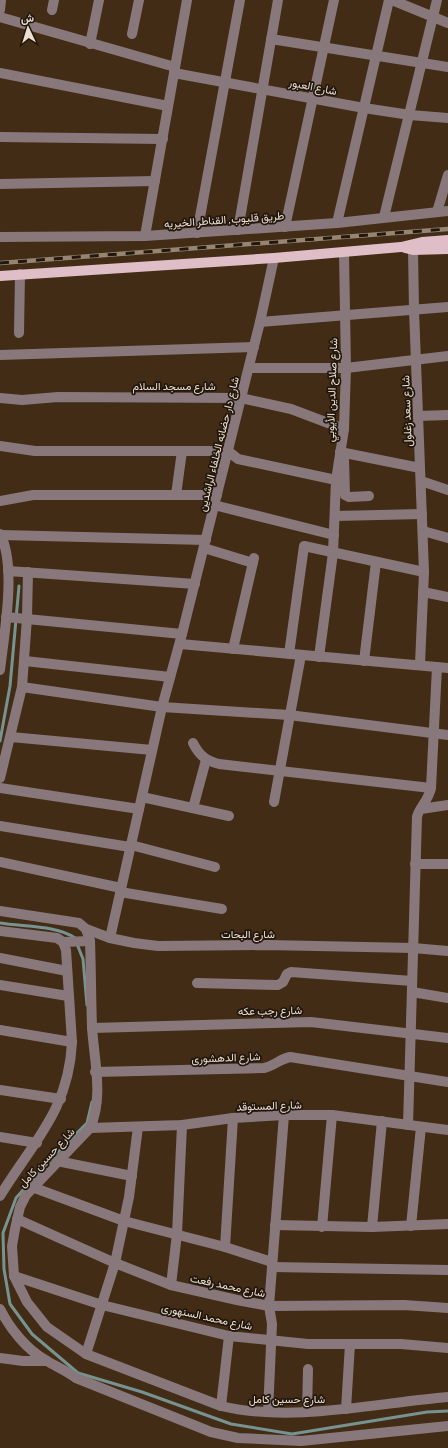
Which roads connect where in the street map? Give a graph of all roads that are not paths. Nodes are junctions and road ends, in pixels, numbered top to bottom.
1 (1, 0) edge
2 (99, 0) edge
3 (139, 0) edge
4 (187, 0) edge
5 (240, 0) edge
6 (278, 0) edge
7 (334, 0) edge
8 (392, 0) edge
9 (437, 0) edge
10 (0, 10) edge
11 (0, 17) edge
12 (434, 17) junction
13 (448, 23) edge
14 (132, 34) dead end
15 (271, 39) junction
16 (90, 44) junction
17 (324, 48) junction
18 (376, 56) junction
19 (422, 62) junction
20 (448, 67) edge
21 (175, 70) junction
22 (0, 73) edge
23 (224, 83) junction
24 (263, 88) junction
25 (313, 98) junction
26 (168, 106) junction
27 (364, 108) junction
28 (410, 115) junction
29 (448, 118) edge
30 (0, 137) edge
31 (162, 139) junction
32 (448, 175) edge
33 (155, 181) junction
34 (0, 184) edge
35 (448, 211) edge
36 (437, 212) junction
37 (384, 217) junction
38 (337, 224) junction
39 (285, 227) junction
40 (238, 230) junction
41 (197, 232) junction
42 (145, 236) junction
43 (0, 237) edge
44 (448, 240) edge
45 (401, 247) junction
46 (448, 249) edge
47 (414, 250) junction
48 (344, 253) junction
49 (274, 258) junction
50 (20, 274) junction
51 (0, 276) edge
52 (448, 307) edge
53 (414, 310) junction
54 (345, 315) junction
55 (260, 322) junction
56 (19, 333) dead end
57 (254, 347) junction
58 (0, 355) edge
59 (448, 356) edge
60 (416, 359) junction
61 (249, 368) junction
62 (346, 368) junction
63 (0, 398) edge
64 (241, 398) junction
65 (448, 415) edge
66 (418, 416) junction
67 (344, 429) junction
68 (0, 446) edge
69 (182, 451) junction
70 (228, 451) junction
71 (342, 453) junction
72 (420, 468) junction
73 (336, 480) junction
74 (421, 481) junction
75 (448, 490) edge
76 (176, 495) junction
77 (369, 496) dead end
78 (0, 500) edge
79 (216, 500) junction
80 (422, 514) junction
81 (335, 516) junction
82 (423, 531) junction
83 (0, 535) edge
84 (334, 535) junction
85 (448, 538) edge
86 (205, 544) junction
87 (333, 553) junction
88 (376, 562) junction
89 (8, 571) junction
90 (28, 572) junction
91 (424, 572) junction
92 (195, 584) junction
93 (423, 592) junction
94 (448, 597) edge
95 (6, 617) junction
96 (27, 618) junction
97 (2, 633) edge
98 (181, 639) junction
99 (233, 649) junction
100 (289, 654) junction
101 (301, 655) junction
102 (319, 656) junction
103 (364, 661) junction
104 (25, 662) junction
105 (420, 664) junction
106 (437, 667) junction
107 (448, 668) edge
108 (0, 670) edge
109 (170, 677) junction
110 (22, 687) junction
111 (162, 707) junction
112 (289, 715) junction
113 (433, 734) junction
114 (448, 736) edge
115 (11, 737) junction
116 (194, 743) dead end
117 (152, 750) junction
118 (206, 760) junction
119 (280, 771) junction
120 (0, 778) edge
121 (0, 788) edge
122 (431, 788) junction
123 (142, 797) junction
124 (274, 802) dead end
125 (448, 806) edge
126 (193, 808) junction
127 (139, 809) junction
128 (421, 809) junction
129 (229, 816) dead end
130 (0, 826) edge
131 (131, 846) junction
132 (0, 862) edge
133 (416, 864) junction
134 (448, 864) edge
135 (215, 866) dead end
136 (121, 890) junction
137 (222, 909) dead end
138 (0, 911) edge
139 (86, 929) junction
140 (0, 931) edge
141 (110, 938) junction
142 (90, 941) junction
143 (63, 942) junction
144 (413, 948) junction
145 (448, 951) edge
146 (0, 958) edge
147 (67, 971) junction
148 (412, 981) junction
149 (197, 983) dead end
150 (0, 985) edge
151 (412, 992) junction
152 (68, 996) junction
153 (448, 998) edge
154 (92, 1028) junction
155 (0, 1030) edge
156 (411, 1032) junction
157 (448, 1038) edge
158 (72, 1042) junction
159 (95, 1072) junction
160 (410, 1076) junction
161 (448, 1082) edge
162 (0, 1090) edge
163 (61, 1099) junction
164 (284, 1115) junction
165 (332, 1115) junction
166 (233, 1118) junction
167 (382, 1121) junction
168 (182, 1125) junction
169 (408, 1125) junction
170 (138, 1127) junction
171 (421, 1127) junction
172 (90, 1128) junction
173 (448, 1130) edge
174 (0, 1137) edge
175 (37, 1142) junction
176 (57, 1162) junction
177 (132, 1176) junction
178 (32, 1187) junction
179 (0, 1196) edge
180 (17, 1219) junction
181 (124, 1221) junction
182 (448, 1224) edge
183 (275, 1225) junction
184 (411, 1226) junction
185 (322, 1227) junction
186 (372, 1227) junction
187 (177, 1234) junction
188 (225, 1247) junction
189 (115, 1263) junction
190 (272, 1264) junction
191 (448, 1270) edge
192 (14, 1276) junction
193 (171, 1285) junction
194 (102, 1305) junction
195 (269, 1306) junction
196 (448, 1308) edge
197 (0, 1309) edge
198 (230, 1336) junction
199 (272, 1341) junction
200 (350, 1344) junction
201 (448, 1348) edge
202 (86, 1354) junction
203 (0, 1358) edge
204 (47, 1361) junction
205 (308, 1369) dead end
206 (448, 1397) edge
207 (221, 1406) junction
208 (346, 1409) junction
209 (307, 1411) junction
210 (268, 1412) junction
211 (448, 1426) edge

1 - 10 street
2 - 16 street
3 - 14 street
4 - 21 street
5 - 23 street
6 - 15 street
7 - 17 street
8 - 12 street
8 - 18 street
9 - 12 street
11 - 16 street, شارع العبور
12 - 13 street
12 - 19 street
15 - 17 street
15 - 24 street
16 - 21 street, شارع العبور
17 - 18 street
17 - 25 street
18 - 19 street
18 - 27 street
19 - 20 street
19 - 28 street
21 - 23 street, شارع العبور
21 - 26 street
22 - 26 street
23 - 24 street, شارع العبور
23 - 41 street
24 - 25 street, شارع العبور
24 - 40 street
25 - 27 street, شارع العبور
25 - 39 street
26 - 31 street
27 - 28 street, شارع العبور
27 - 38 street
28 - 29 street, شارع العبور
28 - 37 street
30 - 31 street
31 - 33 street
32 - 36 street
33 - 34 street
33 - 42 street
35 - 36 street, طريق قليوب, القناطر الخيريه
36 - 37 street, طريق قليوب, القناطر الخيريه
37 - 38 street, طريق قليوب, القناطر الخيريه
38 - 39 street, طريق قليوب, القناطر الخيريه
39 - 40 street, طريق قليوب, القناطر الخيريه
40 - 41 street, طريق قليوب, القناطر الخيريه
41 - 42 street, طريق قليوب, القناطر الخيريه
42 - 43 street, طريق قليوب, القناطر الخيريه
44 - 45 main road
45 - 47 main road
45 - 48 main road
46 - 47 main road
47 - 53 street, شارع سعد زغلول
48 - 49 main road
48 - 54 street, شارع صلاح الدين الأيوبي
49 - 50 main road
49 - 55 street, شارع دار حضانه الخلفاء الراشدين
50 - 51 main road
50 - 56 street
52 - 53 street
53 - 54 street
53 - 60 street, شارع سعد زغلول
54 - 55 street
54 - 62 street, شارع صلاح الدين الأيوبي
55 - 57 street, شارع دار حضانه الخلفاء الراشدين
57 - 58 street
57 - 61 street, شارع دار حضانه الخلفاء الراشدين
59 - 60 street
60 - 62 street
60 - 66 street, شارع سعد زغلول
61 - 62 street
61 - 64 street, شارع دار حضانه الخلفاء الراشدين
62 - 67 street, شارع صلاح الدين الأيوبي
63 - 64 street, شارع مسجد السلام
64 - 67 street, شارع مسجد السلام
64 - 70 street, شارع دار حضانه الخلفاء الراشدين
65 - 66 street
66 - 72 street, شارع سعد زغلول
67 - 71 street, شارع صلاح الدين الأيوبي
68 - 69 street
69 - 70 street
69 - 76 street
70 - 73 street
70 - 79 street, شارع دار حضانه الخلفاء الراشدين
71 - 72 street
71 - 73 street, شارع صلاح الدين الأيوبي
71 - 77 street
72 - 74 street, شارع سعد زغلول
73 - 81 street, شارع صلاح الدين الأيوبي
74 - 75 street
74 - 80 street, شارع سعد زغلول
76 - 78 street
76 - 79 street
79 - 84 street
79 - 86 street, شارع دار حضانه الخلفاء الراشدين
80 - 81 street
80 - 82 street, شارع سعد زغلول
81 - 84 street, شارع صلاح الدين الأيوبي
82 - 85 street
82 - 91 street, شارع سعد زغلول
83 - 86 street
83 - 89 street
84 - 87 street, شارع صلاح الدين الأيوبي
86 - 92 street, شارع دار حضانه الخلفاء الراشدين
86 - 99 street
87 - 88 street
87 - 100 street
87 - 102 street, شارع صلاح الدين الأيوبي
88 - 91 street
88 - 103 street
89 - 90 street
89 - 95 street
90 - 92 street
90 - 96 street
91 - 93 street, شارع سعد زغلول
92 - 98 street, شارع دار حضانه الخلفاء الراشدين
93 - 94 street
93 - 105 street, شارع سعد زغلول
95 - 96 street
95 - 97 street
96 - 98 street
96 - 104 street
97 - 108 street
98 - 99 street
98 - 109 street, شارع دار حضانه الخلفاء الراشدين
99 - 100 street
100 - 101 street
101 - 102 street
101 - 112 street
102 - 103 street
103 - 105 street
104 - 109 street
104 - 110 street
105 - 106 street
106 - 107 street
106 - 113 street
109 - 111 street, شارع دار حضانه الخلفاء الراشدين
110 - 111 street
110 - 115 street
111 - 112 street
111 - 117 street, شارع دار حضانه الخلفاء الراشدين
112 - 113 street
112 - 119 street
113 - 114 street
113 - 122 street
115 - 117 street
115 - 120 street
116 - 118 street
117 - 123 street, شارع دار حضانه الخلفاء الراشدين
118 - 119 street
118 - 126 street
119 - 122 street
119 - 124 street
121 - 127 street
122 - 128 street
123 - 126 street
123 - 127 street, شارع دار حضانه الخلفاء الراشدين
125 - 128 street
126 - 129 street
127 - 131 street, شارع دار حضانه الخلفاء الراشدين
128 - 133 street
130 - 131 street
131 - 135 street
131 - 136 street, شارع دار حضانه الخلفاء الراشدين
132 - 136 street
133 - 134 street
133 - 144 street
136 - 137 street
136 - 141 street, شارع دار حضانه الخلفاء الراشدين
138 - 139 street
139 - 141 street, شارع البحات
139 - 142 street, شارع حسين كامل
140 - 143 street
141 - 144 street, شارع البحات
142 - 143 street
142 - 154 street, شارع حسين كامل
143 - 147 street, شارع حسين كامل
144 - 145 street, شارع البحات
144 - 148 street
146 - 147 street
147 - 152 street, شارع حسين كامل
148 - 149 street
148 - 151 street
150 - 152 street
151 - 153 street
151 - 156 street
152 - 158 street, شارع حسين كامل
154 - 156 street, شارع رجب عكه
154 - 159 street, شارع حسين كامل
155 - 158 street
156 - 157 street, شارع رجب عكه
156 - 160 street
158 - 163 street, شارع حسين كامل
159 - 160 street, شارع الدهشورى
159 - 172 street, شارع حسين كامل
160 - 161 street, شارع الدهشورى
160 - 169 street
162 - 163 street
163 - 175 street, شارع حسين كامل
164 - 165 street, شارع المستوقد
164 - 166 street, شارع المستوقد
164 - 183 street
165 - 167 street, شارع المستوقد
165 - 185 street
166 - 168 street, شارع المستوقد
166 - 188 street
167 - 169 street, شارع المستوقد
167 - 186 street
168 - 170 street, شارع المستوقد
168 - 187 street
169 - 171 street, شارع المستوقد
170 - 172 street, شارع المستوقد
170 - 177 street
171 - 173 street, شارع المستوقد
171 - 184 street
172 - 176 street, شارع حسين كامل
174 - 175 street
175 - 179 street, شارع حسين كامل
176 - 177 street
176 - 178 street, شارع حسين كامل
177 - 181 street
178 - 180 street, شارع حسين كامل
178 - 181 street
180 - 189 street, شارع محمد رفعت
180 - 192 street, شارع حسين كامل
181 - 187 street
181 - 189 street
182 - 184 street
183 - 185 street
183 - 190 street
184 - 186 street
185 - 186 street
187 - 188 street
187 - 193 street
188 - 190 street
189 - 193 street, شارع محمد رفعت
189 - 194 street
190 - 191 street
190 - 195 street
192 - 194 street, شارع محمد السنهورى
192 - 202 street, شارع حسين كامل
193 - 195 street, شارع محمد رفعت
194 - 198 street, شارع محمد السنهورى
194 - 202 street
195 - 196 street, شارع محمد رفعت
195 - 199 street
197 - 204 street
198 - 199 street, شارع محمد السنهورى
198 - 207 street
199 - 200 street, شارع محمد السنهورى
199 - 210 street
200 - 201 street, شارع محمد السنهورى
200 - 208 street
202 - 207 street, شارع حسين كامل
203 - 204 street
204 - 211 street
205 - 209 street
206 - 208 street, شارع حسين كامل
207 - 210 street, شارع حسين كامل
208 - 209 street, شارع حسين كامل
209 - 210 street, شارع حسين كامل

